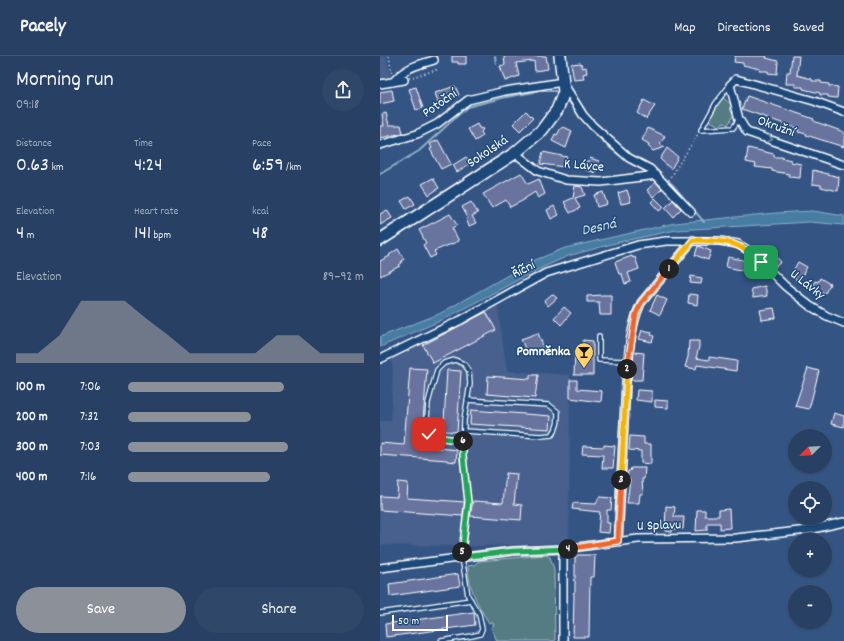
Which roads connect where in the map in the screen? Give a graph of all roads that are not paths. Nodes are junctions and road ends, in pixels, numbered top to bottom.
1 (560, 56) edge
2 (434, 60) road end
3 (404, 80) road end
4 (393, 82) junction
5 (380, 84) edge
6 (730, 85) junction
7 (564, 86) junction
8 (844, 112) edge
9 (739, 119) junction
10 (380, 145) edge
11 (516, 153) junction
12 (844, 165) edge
13 (654, 173) junction
14 (691, 212) dead end
15 (380, 240) edge
16 (693, 240) junction
17 (844, 323) edge
18 (599, 336) dead end
19 (380, 359) edge
20 (628, 361) junction
21 (467, 400) junction
22 (464, 431) junction
23 (463, 441) junction
24 (844, 522) edge
25 (618, 541) junction
26 (563, 549) junction
27 (462, 557) junction
28 (380, 568) edge
29 (471, 600) junction
30 (380, 613) edge
31 (441, 641) edge
32 (563, 641) edge

1 - 7 street, Sokolská
2 - 4 street
3 - 4 street
4 - 5 street
6 - 8 street
6 - 9 street, Okružní
6 - 9 lane
7 - 10 street, Potoční
7 - 11 street, Sokolská
7 - 13 street, K Lávce
9 -> 12 street, Okružní
11 - 13 street, K Lávce
11 - 15 street, Sokolská
13 - 14 street, K Lávce
16 - 17 street, U Lávky
16 - 19 street, Říční
16 - 20 street
18 - 20 lane
20 - 25 street
21 - 22 lane
21 - 22 lane
21 - 23 lane
22 - 23 lane
23 - 27 lane
24 - 25 street, U Splavu
25 - 26 street, U Splavu
26 - 27 street, U Splavu
26 - 32 street
27 - 28 street, U Splavu
27 - 29 lane
29 - 30 lane
29 - 31 lane

